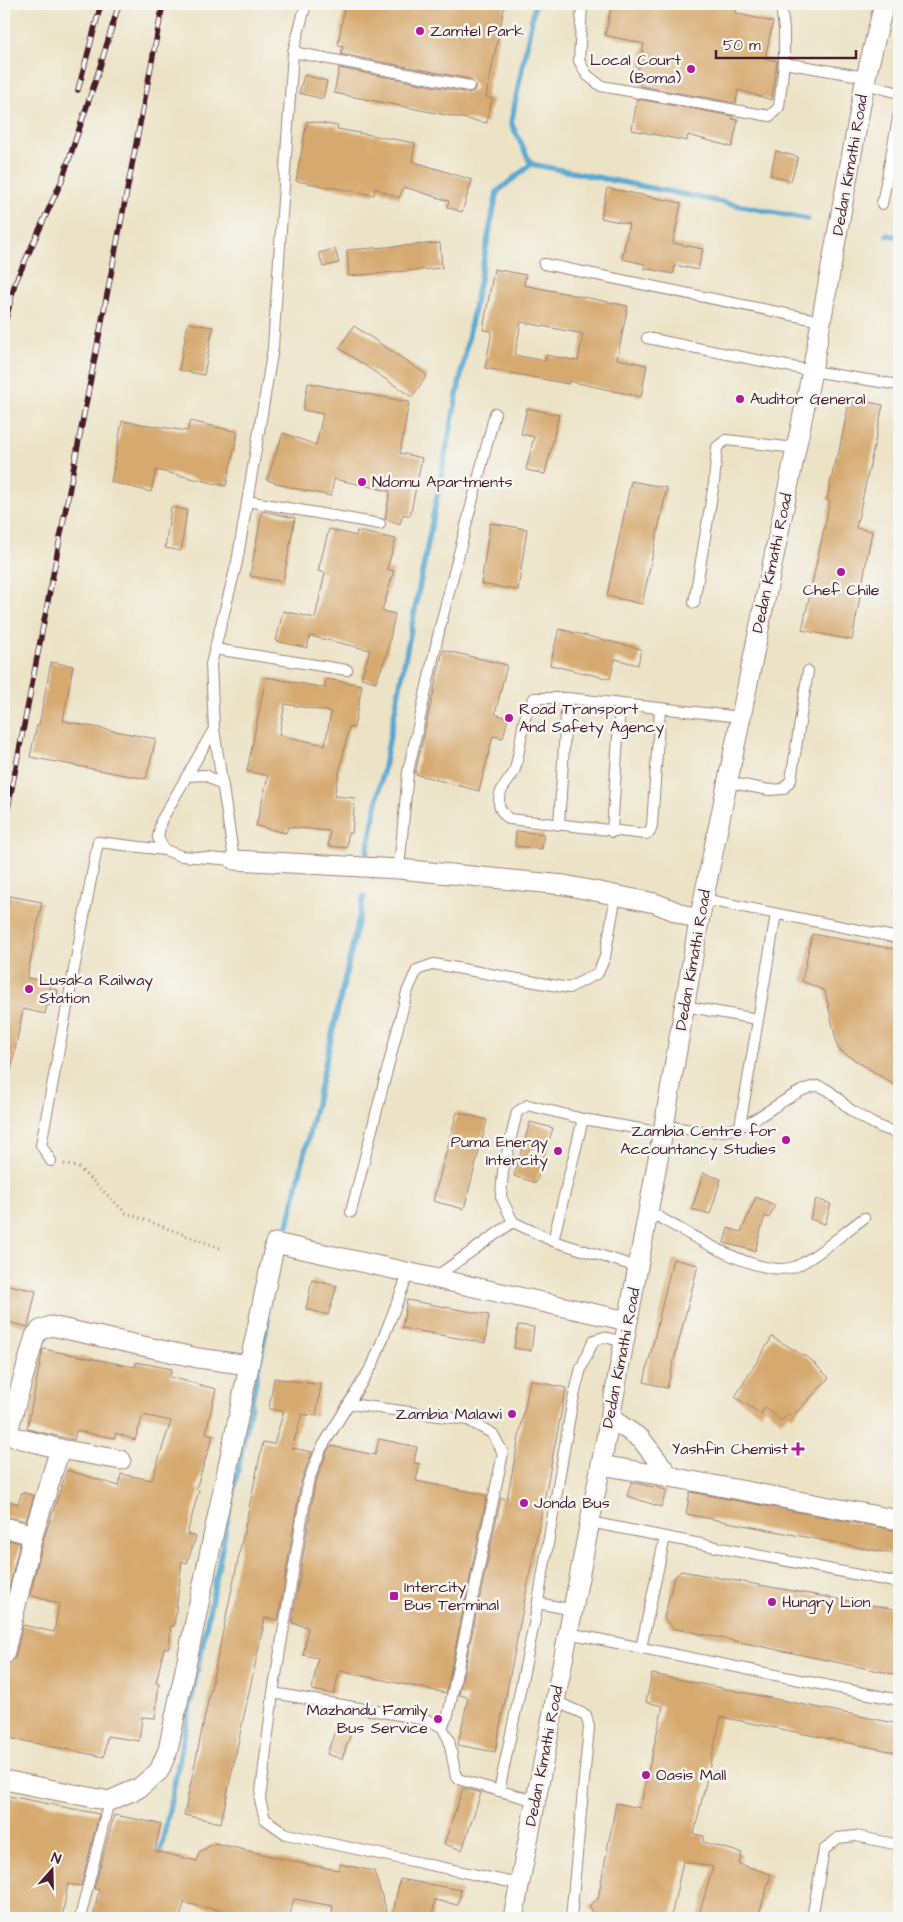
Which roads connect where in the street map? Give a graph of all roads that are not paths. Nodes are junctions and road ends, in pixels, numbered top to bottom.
1 (306, 4) edge
2 (582, 4) edge
3 (781, 4) edge
4 (884, 4) edge
5 (293, 52) junction
6 (784, 63) junction
7 (866, 81) junction
8 (469, 86) dead end
9 (899, 93) edge
10 (899, 113) edge
11 (882, 204) dead end
12 (544, 264) dead end
13 (821, 321) junction
14 (647, 338) dead end
15 (812, 371) junction
16 (899, 385) edge
17 (495, 412) dead end
18 (796, 448) junction
19 (247, 501) junction
20 (380, 524) dead end
21 (694, 603) dead end
22 (215, 648) junction
23 (347, 670) dead end
24 (808, 671) dead end
25 (567, 698) junction
26 (620, 704) junction
27 (660, 709) junction
28 (741, 717) junction
29 (214, 729) junction
30 (187, 776) junction
31 (727, 782) junction
32 (223, 786) junction
33 (559, 825) junction
34 (612, 832) junction
35 (165, 850) junction
36 (234, 860) junction
37 (399, 869) junction
38 (616, 895) junction
39 (703, 899) junction
40 (776, 914) junction
41 (699, 921) junction
42 (899, 938) edge
43 (684, 1006) junction
44 (757, 1019) junction
45 (583, 1119) junction
46 (740, 1126) junction
47 (664, 1130) junction
48 (899, 1134) edge
49 (52, 1161) road end
50 (648, 1211) junction
51 (351, 1212) dead end
52 (864, 1218) dead end
53 (513, 1222) junction
54 (553, 1241) junction
55 (638, 1267) junction
56 (409, 1272) junction
57 (434, 1278) junction
58 (628, 1320) junction
59 (624, 1342) junction
60 (249, 1365) junction
61 (350, 1404) junction
62 (610, 1418) junction
63 (5, 1440) edge
64 (60, 1449) junction
65 (121, 1460) dead end
66 (601, 1465) junction
67 (676, 1478) junction
68 (899, 1520) edge
69 (590, 1522) junction
70 (4, 1527) edge
71 (33, 1535) junction
72 (665, 1537) junction
73 (899, 1583) edge
74 (538, 1603) junction
75 (572, 1610) junction
76 (568, 1633) junction
77 (641, 1648) junction
78 (4, 1655) edge
79 (273, 1693) junction
80 (899, 1700) edge
81 (555, 1701) junction
82 (442, 1727) junction
83 (4, 1780) edge
84 (499, 1791) junction
85 (109, 1801) junction
86 (536, 1801) junction
87 (899, 1845) edge
88 (519, 1884) junction
89 (80, 1918) edge
90 (512, 1918) edge
91 (571, 1918) edge
92 (812, 1918) edge

1 - 5 lane
2 - 6 lane
3 - 6 lane
4 - 7 street, Dedan Kimathi Road
5 - 8 lane
5 - 19 lane
6 - 7 lane
7 - 9 lane
7 - 13 street, Dedan Kimathi Road
10 - 11 lane
12 - 13 lane
13 - 15 street, Dedan Kimathi Road
14 - 15 lane
15 - 16 lane
15 - 18 street, Dedan Kimathi Road
17 - 37 lane
18 - 21 lane
18 - 28 street, Dedan Kimathi Road
19 - 20 lane
19 - 22 lane
22 - 23 lane
22 - 29 lane
24 - 31 lane
25 - 26 lane
25 - 33 lane
25 - 33 lane
26 - 27 lane
26 - 34 lane
27 - 28 lane
27 - 34 lane
28 - 31 street, Dedan Kimathi Road
29 - 30 lane
29 - 32 lane
30 - 32 lane
30 - 35 lane
31 - 39 street, Dedan Kimathi Road
32 - 36 lane
33 - 34 lane
35 - 36 lane
35 - 49 lane
36 - 37 street
37 - 38 street
38 - 41 street
38 - 51 lane
39 - 40 lane
39 - 41 street, Dedan Kimathi Road
40 - 42 lane
40 - 44 lane
41 - 43 street, Dedan Kimathi Road
43 - 44 lane
43 - 47 street, Dedan Kimathi Road
44 - 46 lane
45 - 47 lane
45 - 53 lane
45 - 54 lane
46 - 47 lane
46 - 48 lane
47 - 50 street, Dedan Kimathi Road
50 - 52 lane
50 - 55 street, Dedan Kimathi Road
53 - 54 lane
53 - 57 lane
54 - 55 lane
55 - 58 street, Dedan Kimathi Road
56 - 57 street
56 - 60 street
56 - 61 lane
57 - 58 street
58 - 59 street, Dedan Kimathi Road
59 - 62 street, Dedan Kimathi Road
59 - 74 lane
60 - 63 street
60 - 85 street
61 - 79 lane
61 - 82 lane
62 - 66 street, Dedan Kimathi Road
62 - 67 street
63 - 64 street
64 - 65 street
64 - 71 street
66 - 67 street
66 - 69 street, Dedan Kimathi Road
67 - 68 street
69 - 72 lane
69 - 75 street, Dedan Kimathi Road
70 - 71 street
71 - 78 street
72 - 73 lane
72 - 77 lane
74 - 75 lane
74 - 84 lane
75 - 76 street, Dedan Kimathi Road
76 - 77 lane
76 - 81 street, Dedan Kimathi Road
77 - 80 lane
79 - 82 lane
79 - 88 lane
81 - 86 street, Dedan Kimathi Road
81 - 91 lane
82 - 84 lane
83 - 85 street
84 - 86 lane
85 - 89 lane
86 - 88 street, Dedan Kimathi Road
87 - 92 lane
88 - 90 street, Dedan Kimathi Road

